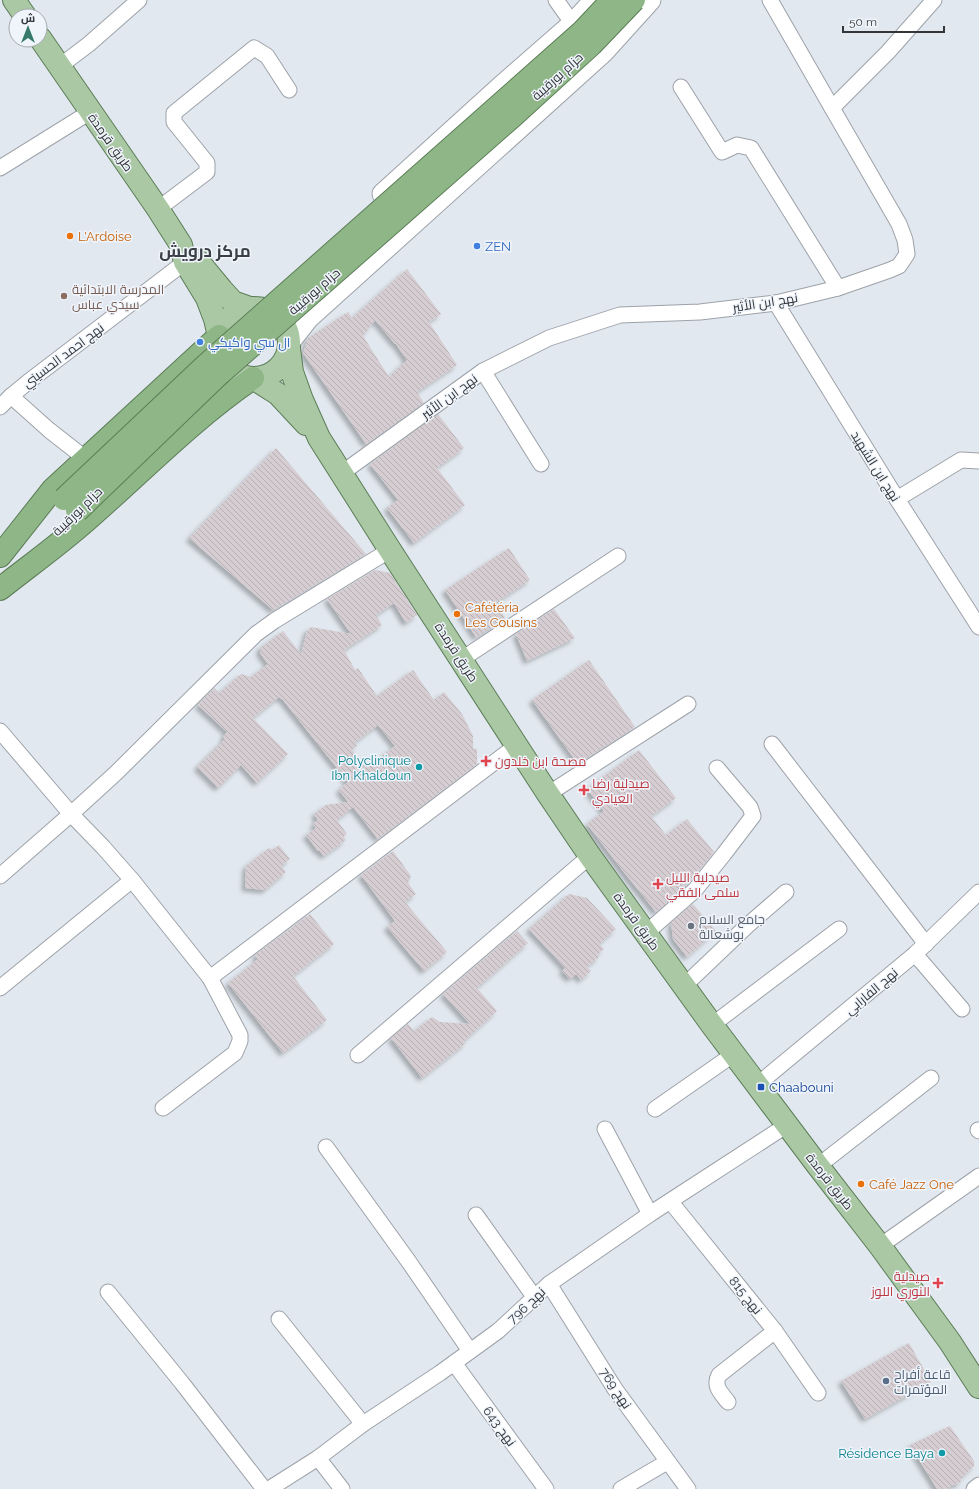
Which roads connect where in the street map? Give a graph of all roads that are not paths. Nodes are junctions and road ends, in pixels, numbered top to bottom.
1 (139, 0) edge
2 (556, 0) edge
3 (595, 0) edge
4 (612, 0) edge
5 (634, 0) edge
6 (650, 0) edge
7 (770, 0) edge
8 (934, 0) edge
9 (573, 24) junction
10 (47, 48) edge
11 (60, 66) junction
12 (502, 86) junction
13 (681, 87) dead end
14 (289, 90) dead end
15 (832, 108) junction
16 (90, 112) junction
17 (527, 121) junction
18 (0, 168) edge
19 (158, 209) junction
20 (183, 254) junction
21 (838, 288) junction
22 (776, 303) junction
23 (254, 308) junction
24 (219, 336) junction
25 (289, 345) junction
26 (483, 371) junction
27 (253, 378) junction
28 (10, 396) junction
29 (0, 407) edge
30 (320, 438) junction
31 (86, 459) junction
32 (979, 462) edge
33 (541, 464) dead end
34 (342, 473) junction
35 (897, 499) junction
36 (70, 505) junction
37 (390, 550) junction
38 (0, 556) edge
39 (618, 556) dead end
40 (0, 563) edge
41 (0, 588) edge
42 (979, 627) edge
43 (462, 659) junction
44 (688, 704) dead end
45 (0, 731) edge
46 (772, 744) dead end
47 (517, 745) junction
48 (717, 768) dead end
49 (548, 794) junction
50 (71, 814) junction
51 (590, 856) junction
52 (0, 876) edge
53 (132, 880) junction
54 (786, 892) dead end
55 (977, 900) edge
56 (838, 929) dead end
57 (646, 933) junction
58 (921, 949) junction
59 (210, 978) junction
60 (685, 985) junction
61 (0, 988) edge
62 (962, 1009) dead end
63 (712, 1025) junction
64 (734, 1054) junction
65 (358, 1055) dead end
66 (931, 1078) dead end
67 (757, 1085) junction
68 (163, 1108) dead end
69 (655, 1109) dead end
70 (787, 1124) junction
71 (605, 1128) dead end
72 (326, 1147) dead end
73 (818, 1166) junction
74 (979, 1176) edge
75 (670, 1201) junction
76 (650, 1214) junction
77 (476, 1215) dead end
78 (880, 1246) junction
79 (549, 1284) junction
80 (108, 1292) dead end
81 (535, 1298) junction
82 (279, 1319) dead end
83 (775, 1331) junction
84 (470, 1351) junction
85 (454, 1362) junction
86 (979, 1387) edge
87 (818, 1393) dead end
88 (728, 1402) dead end
89 (363, 1424) junction
90 (318, 1458) junction
91 (667, 1462) junction
92 (979, 1485) edge
93 (264, 1489) edge
94 (269, 1489) edge
95 (342, 1489) edge
96 (546, 1489) edge
97 (621, 1489) edge
98 (688, 1489) edge
99 (974, 1489) edge

1 - 11 street
2 - 9 street
3 - 9 main road, حزام بورقيبة
4 - 36 highway, حزام بورقيبة, bridge
5 - 36 highway, حزام بورقيبة, bridge
6 - 17 main road, حزام بورقيبة
7 - 15 street, نهج ابن الأثير
8 - 15 street
9 - 12 main road, حزام بورقيبة
10 - 11 main road, طريق قرمدة
11 - 16 main road, طريق قرمدة
12 - 17 main road
12 - 23 main road, حزام بورقيبة
13 - 21 street
14 - 19 street
15 - 21 street, نهج ابن الأثير
16 - 18 street
16 - 19 main road, طريق قرمدة
17 - 25 main road, حزام بورقيبة
19 - 20 main road, طريق قرمدة
20 - 23 main road, طريق قرمدة
20 - 24 main road, طريق قرمدة
20 - 28 street, نهج احمد الحسيني
21 - 22 street, نهج ابن الأثير
22 - 26 street, نهج ابن الأثير
22 - 35 street, نهج ابن الشهيد
23 - 24 main road
23 - 25 main road
24 - 27 main road
24 - 31 highway
25 - 27 main road
25 - 30 main road, طريق قرمدة
26 - 33 street
26 - 34 street, نهج ابن الأثير
27 - 30 main road, طريق قرمدة
27 - 41 highway
28 - 29 street, نهج احمد الحسيني
28 - 31 street
30 - 34 main road, طريق قرمدة
31 - 38 highway
32 - 35 street
34 - 37 main road, طريق قرمدة
35 - 42 street, نهج ابن الشهيد
36 - 40 highway, حزام بورقيبة
36 - 41 highway, حزام بورقيبة
37 - 43 main road, طريق قرمدة
37 - 50 street
39 - 43 street
43 - 47 main road, طريق قرمدة
44 - 49 street
45 - 50 street
46 - 58 street
47 - 49 main road, طريق قرمدة
47 - 59 street
48 - 57 street
49 - 51 main road, طريق قرمدة
50 - 52 street
50 - 53 street
51 - 57 main road, طريق قرمدة
51 - 65 street
53 - 59 street
53 - 61 street
54 - 60 street
55 - 58 street, نهج الفارابي
56 - 63 street
57 - 60 main road, طريق قرمدة
58 - 62 street
58 - 67 street, نهج الفارابي
59 - 68 street
60 - 63 main road, طريق قرمدة
63 - 64 main road, طريق قرمدة
64 - 67 main road, طريق قرمدة
64 - 69 street
66 - 73 street
67 - 70 main road, طريق قرمدة
70 - 73 main road, طريق قرمدة
70 - 75 street, نهج 796
71 - 76 street
72 - 84 street
73 - 78 main road, طريق قرمدة
74 - 78 street
75 - 76 street, نهج 796
75 - 83 street, نهج 815
76 - 79 street, نهج 796
77 - 81 street
78 - 86 main road, طريق قرمدة
79 - 81 street, نهج 796
79 - 91 street, نهج 769
80 - 93 street
81 - 84 street, نهج 796
82 - 89 street
83 - 87 street, نهج 815
83 - 88 street
84 - 85 street, نهج 796
85 - 89 street, نهج 796
85 - 96 street, نهج 643
89 - 90 street, نهج 796
90 - 94 street, نهج 796
90 - 95 street
91 - 97 street
91 - 98 street, نهج 769
92 - 99 street

